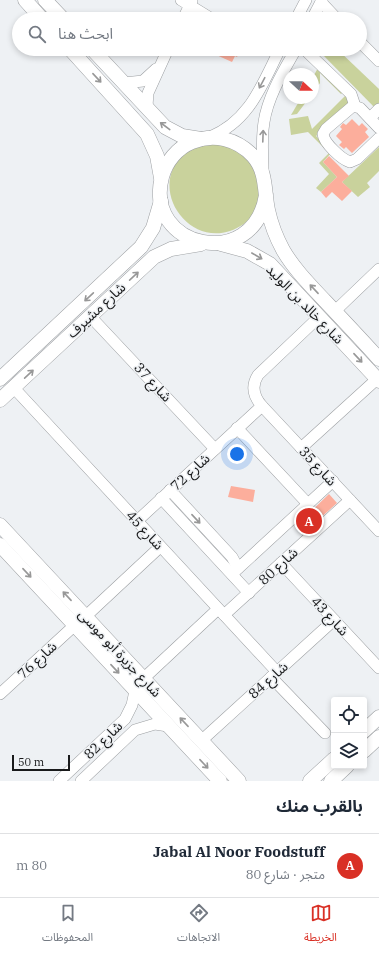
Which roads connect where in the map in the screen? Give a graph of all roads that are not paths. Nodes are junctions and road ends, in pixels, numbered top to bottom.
1 (25, 0) edge
2 (45, 0) edge
3 (306, 0) edge
4 (321, 1) edge
5 (188, 2) edge
6 (36, 12) edge
7 (56, 12) edge
8 (185, 12) edge
9 (202, 12) edge
10 (300, 12) edge
11 (316, 12) edge
12 (331, 12) edge
13 (367, 49) edge
14 (76, 56) edge
15 (99, 56) edge
16 (164, 56) edge
17 (273, 56) edge
18 (292, 56) edge
19 (311, 56) edge
20 (379, 61) edge
21 (160, 64) junction
22 (124, 83) junction
23 (147, 106) junction
24 (355, 106) junction
25 (379, 109) edge
26 (370, 118) junction
27 (379, 128) edge
28 (206, 138) junction
29 (379, 138) edge
30 (264, 175) junction
31 (161, 181) junction
32 (266, 195) junction
33 (161, 201) junction
34 (205, 244) junction
35 (220, 244) junction
36 (379, 270) edge
37 (335, 311) junction
38 (90, 316) junction
39 (319, 317) junction
40 (379, 358) edge
41 (0, 379) edge
42 (378, 380) edge
43 (14, 388) junction
44 (0, 400) edge
45 (260, 403) junction
46 (237, 428) junction
47 (302, 448) junction
48 (215, 449) junction
49 (333, 481) junction
50 (166, 494) junction
51 (350, 500) junction
52 (308, 504) junction
53 (137, 521) junction
54 (0, 525) edge
55 (379, 531) edge
56 (4, 542) edge
57 (160, 547) junction
58 (281, 563) junction
59 (235, 571) junction
60 (249, 593) junction
61 (221, 612) junction
62 (86, 616) junction
63 (334, 620) junction
64 (75, 625) junction
65 (379, 668) edge
66 (274, 674) junction
67 (144, 678) junction
68 (136, 691) junction
69 (0, 694) edge
70 (379, 717) edge
71 (168, 726) junction
72 (367, 728) edge
73 (325, 733) dead end
74 (108, 736) junction
75 (379, 737) edge
76 (201, 740) junction
77 (117, 748) junction
78 (367, 748) edge
79 (331, 762) edge
80 (344, 769) edge
81 (88, 779) edge
82 (59, 781) edge
83 (220, 781) edge
84 (239, 781) edge
85 (310, 781) edge
86 (331, 781) edge

1 - 6 main road
2 - 7 main road
3 - 10 street
4 - 11 street
4 - 12 street
5 - 8 street
5 - 9 street
13 - 20 street
14 -> 31 main road
15 - 22 main road
16 - 21 street
17 -> 28 street
30 -> 18 street
19 - 24 street
21 - 22 street
21 - 23 street
22 - 23 main road
28 -> 23 main road
24 - 26 street
24 - 29 street
25 - 26 street
26 - 27 street
28 - 30 main road
28 - 31 main road
30 - 32 main road
31 - 33 main road
32 - 35 main road
37 -> 32 main road, شارع خالد بن الوليد
33 - 34 main road
33 -> 41 main road, شارع مشيرف
34 - 35 main road
38 -> 34 main road, شارع مشيرف
35 -> 39 main road, شارع خالد بن الوليد
36 - 37 street
37 - 40 main road, شارع خالد بن الوليد
43 -> 38 main road, شارع مشيرف
38 - 48 street, شارع 37
39 -> 42 main road, شارع خالد بن الوليد
39 - 45 street
42 - 47 street
43 - 44 main road, شارع مشيرف
43 - 53 street, شارع 45
45 - 46 street, شارع 72
45 - 47 street, شارع 35
46 - 48 street, شارع 72
46 - 52 street
47 - 49 street, شارع 35
48 - 50 street, شارع 72
49 - 51 street, شارع 35
49 - 52 street
50 - 53 street, شارع 72
50 - 59 street
51 - 55 street, شارع 35
51 - 58 street, شارع 80
52 - 59 street
53 - 57 street, شارع 45
54 - 56 main road, شارع جزيرة أبو موسى
62 -> 56 main road, شارع جزيرة أبو موسى
56 -> 64 main road, شارع جزيرة أبو موسى
57 - 61 street, شارع 45
57 - 62 street
58 - 60 street, شارع 80
58 - 63 street, شارع 43
59 - 60 street
60 - 61 street, شارع 80
61 - 66 street, شارع 45
61 - 67 street, شارع 80
62 - 67 main road, شارع جزيرة أبو موسى
63 - 65 street, شارع 43
63 - 66 street, شارع 84
64 -> 68 main road, شارع جزيرة أبو موسى
64 - 69 street, شارع 76
66 - 73 street, شارع 45
66 - 76 street, شارع 84
76 -> 67 main road, شارع جزيرة أبو موسى
68 - 71 main road, شارع جزيرة أبو موسى
68 - 74 street, شارع 82
70 - 72 main road
71 - 77 street, شارع 82
71 -> 83 main road, شارع جزيرة أبو موسى
74 - 77 street
74 - 82 street, شارع 82
75 - 78 main road
76 - 84 main road, شارع جزيرة أبو موسى
77 - 81 street, شارع 82
79 - 85 main road
80 - 86 main road

